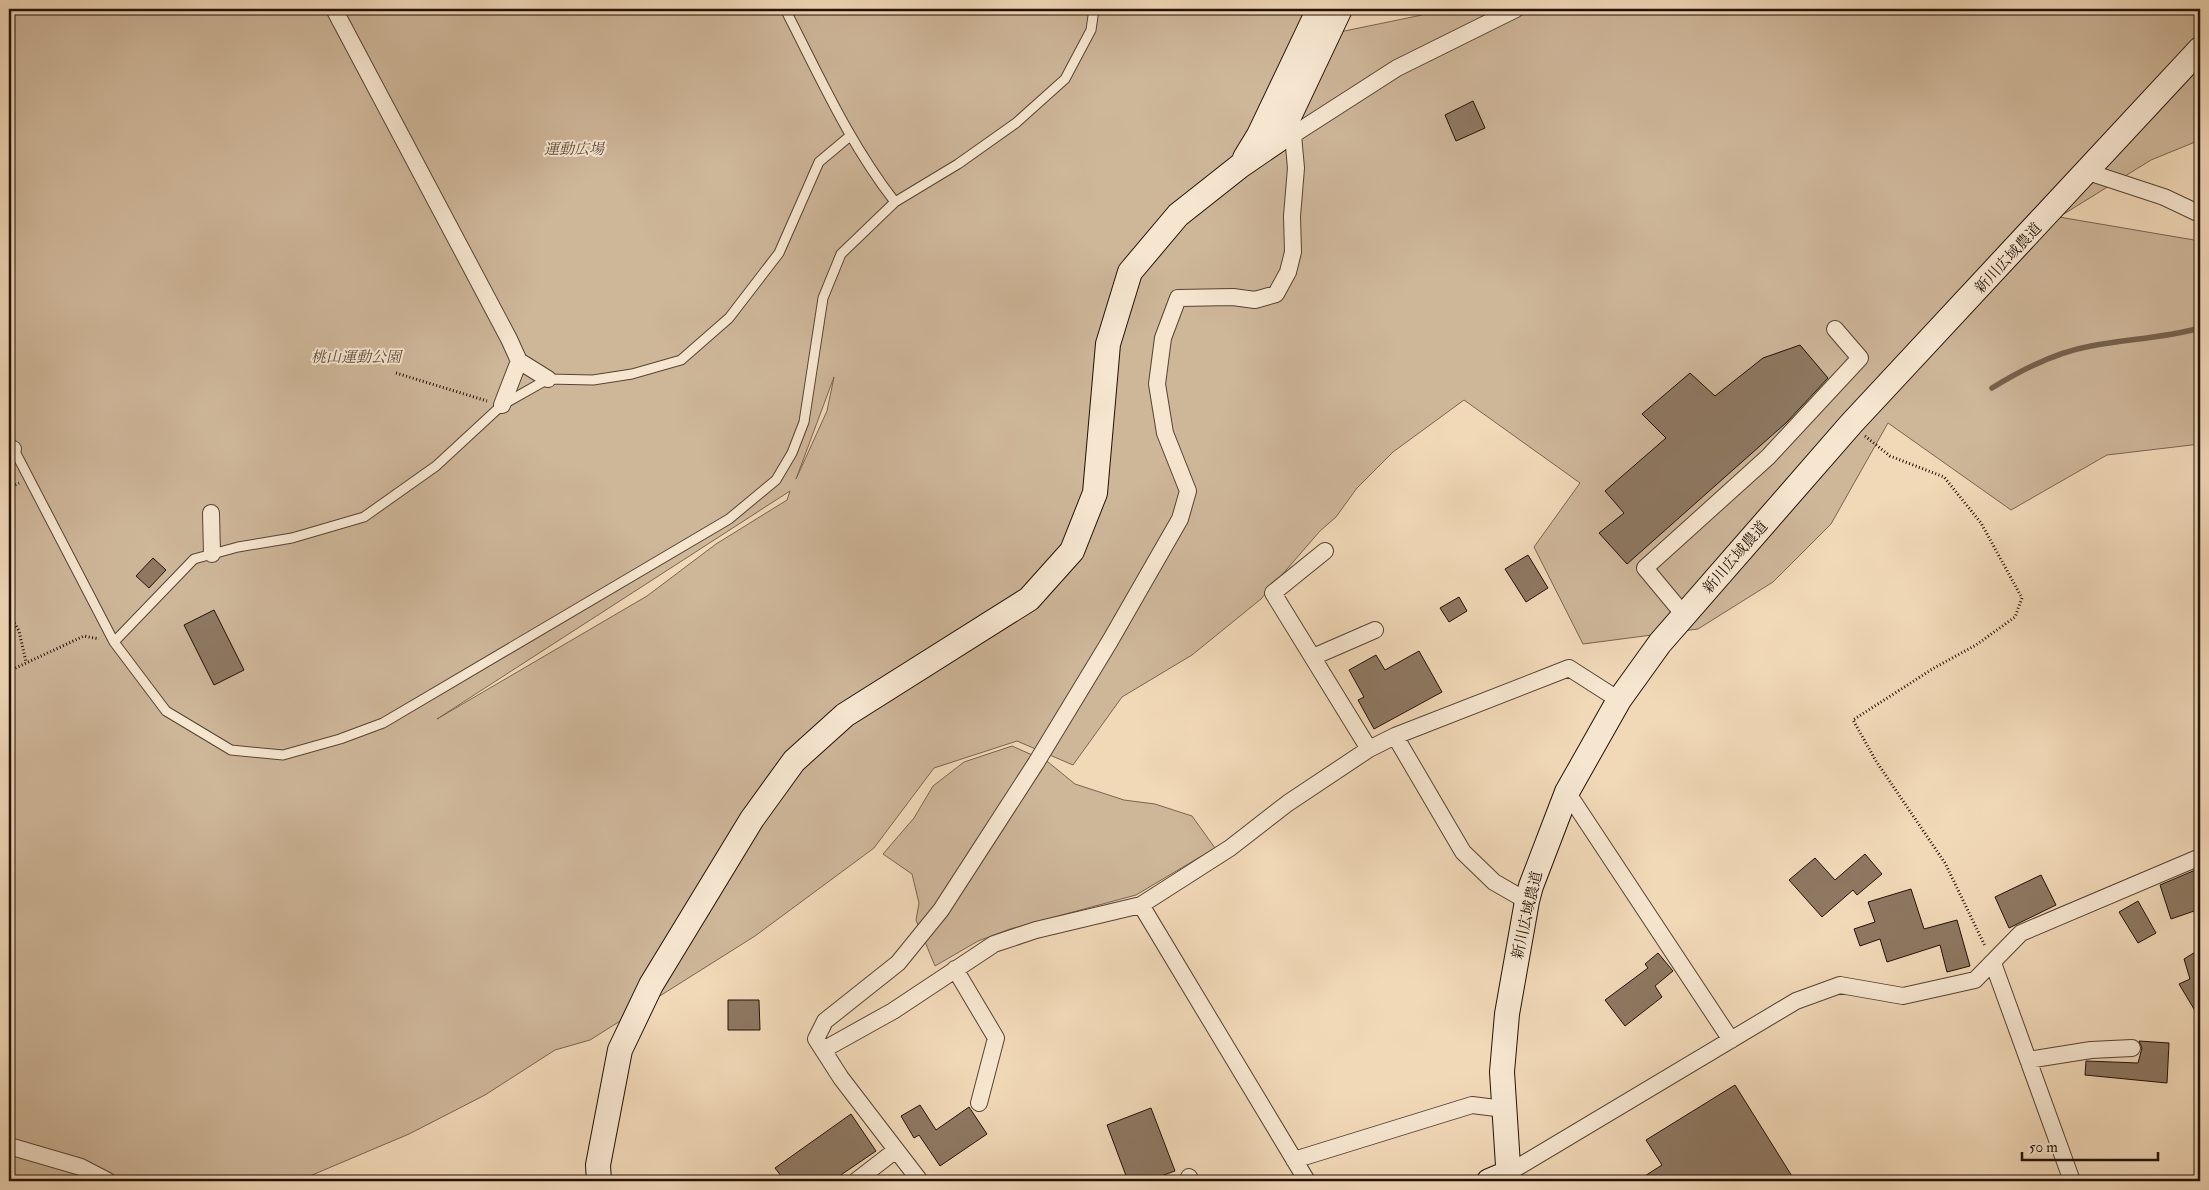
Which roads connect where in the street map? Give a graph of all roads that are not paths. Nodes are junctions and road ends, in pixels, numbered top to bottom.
1 (334, 9) edge
2 (785, 9) edge
3 (1094, 9) edge
4 (1320, 9) edge
5 (1340, 9) edge
6 (1516, 9) edge
7 (2200, 49) edge
8 (1293, 135) junction
9 (850, 136) junction
10 (1240, 166) junction
11 (2088, 172) junction
12 (895, 202) junction
13 (2200, 214) edge
14 (1835, 329) dead end
15 (518, 361) junction
16 (548, 379) junction
17 (502, 405) junction
18 (10, 446) edge
19 (211, 514) dead end
20 (1325, 551) dead end
21 (212, 554) junction
22 (1684, 615) junction
23 (1375, 630) dead end
24 (114, 642) junction
25 (1312, 657) junction
26 (1619, 700) junction
27 (1395, 736) junction
28 (1369, 749) junction
29 (1567, 792) junction
30 (2200, 857) edge
31 (1527, 901) junction
32 (1141, 905) junction
33 (1993, 963) junction
34 (955, 968) junction
35 (1731, 1040) junction
36 (2132, 1048) dead end
37 (823, 1050) junction
38 (2028, 1060) junction
39 (979, 1103) dead end
40 (1504, 1109) junction
41 (9, 1146) edge
42 (896, 1150) junction
43 (1294, 1160) junction
44 (1502, 1179) edge
45 (108, 1181) edge
46 (600, 1181) edge
47 (856, 1181) edge
48 (920, 1181) edge
49 (1307, 1181) edge
50 (2072, 1181) edge

1 - 15 street
2 - 9 lane
3 - 12 lane
4 - 10 street
5 - 10 street
6 - 8 street
7 - 11 street, 新川広域農道
8 - 10 street
8 - 37 street
9 - 12 lane
9 - 16 lane
10 - 46 street
11 - 13 street
11 - 22 street, 新川広域農道
12 - 24 lane
14 - 22 street
15 - 16 street
15 - 17 street
16 - 17 lane
17 - 21 lane
18 - 24 lane
19 - 21 street
20 - 25 street
21 - 24 lane
22 - 26 street, 新川広域農道
23 - 25 street
25 - 28 street
26 - 27 street
26 - 29 street, 新川広域農道
27 - 28 street
27 - 31 street
28 - 32 street
29 - 31 street, 新川広域農道
29 - 35 street
30 - 33 street
31 - 40 street, 新川広域農道
32 - 34 street
32 - 43 street
33 - 35 street
33 - 38 street
34 - 37 street
34 - 39 street
35 - 44 street
36 - 38 street
37 - 42 street
38 - 50 street
40 - 43 street
40 - 44 street, 新川広域農道
41 - 45 street
42 - 47 street
42 - 48 street
43 - 49 street

